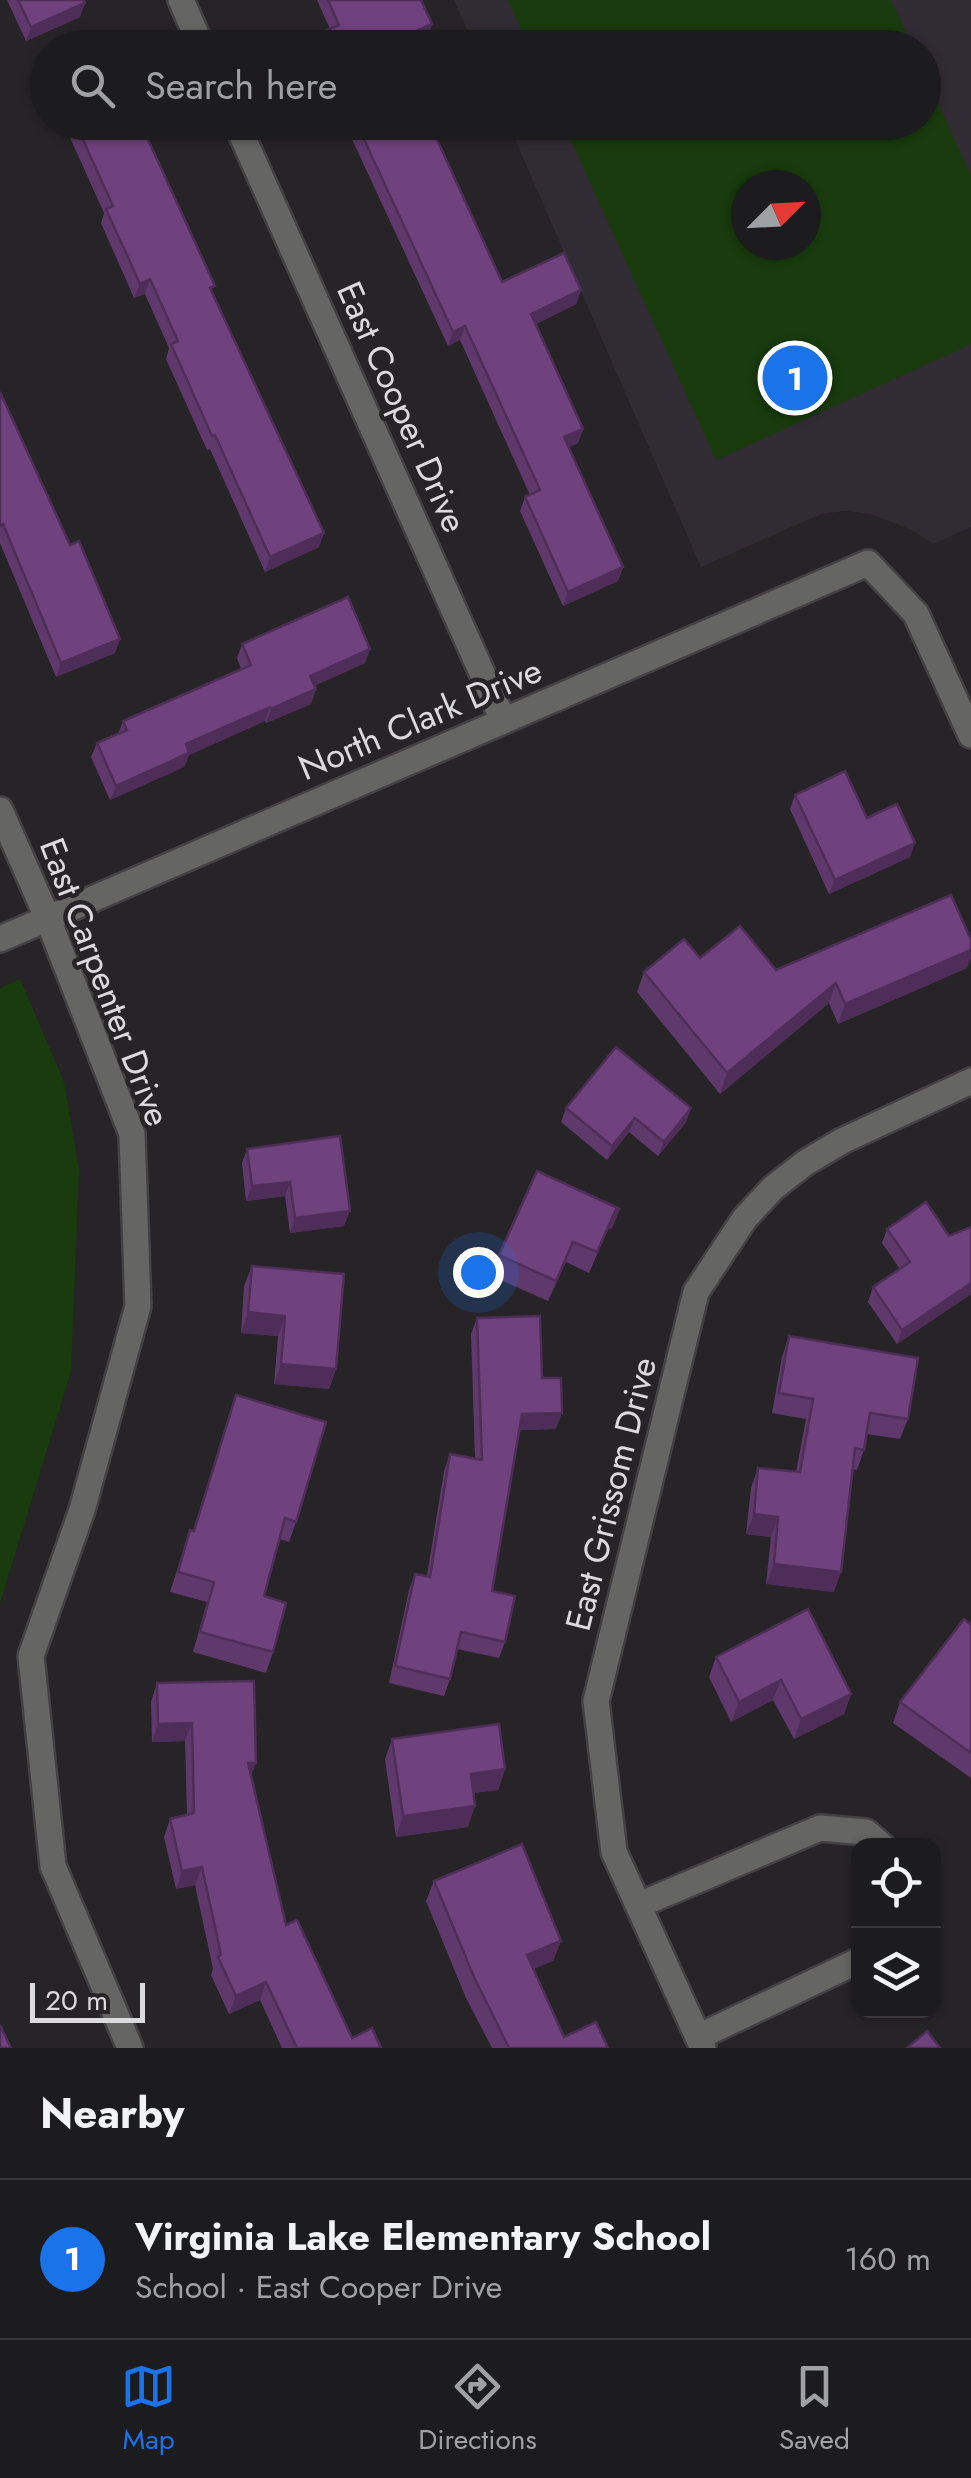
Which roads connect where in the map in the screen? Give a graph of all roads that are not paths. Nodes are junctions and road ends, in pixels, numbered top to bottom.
1 (181, 0) edge
2 (194, 30) edge
3 (244, 140) edge
4 (503, 720) junction
5 (971, 735) edge
6 (0, 810) edge
7 (48, 919) junction
8 (0, 940) edge
9 (971, 1081) edge
10 (873, 1838) edge
11 (638, 1905) junction
12 (851, 1964) edge
13 (700, 2043) edge
14 (130, 2048) edge

1 - 2 street
3 - 4 street, East Cooper Drive
4 - 5 street, North Clark Drive
4 - 7 street, North Clark Drive
6 - 7 street, East Carpenter Drive
7 - 8 street, North Clark Drive
7 - 14 street, East Carpenter Drive
9 - 11 street, East Grissom Drive
10 - 11 street
11 - 13 street, East Grissom Drive
12 - 13 street

